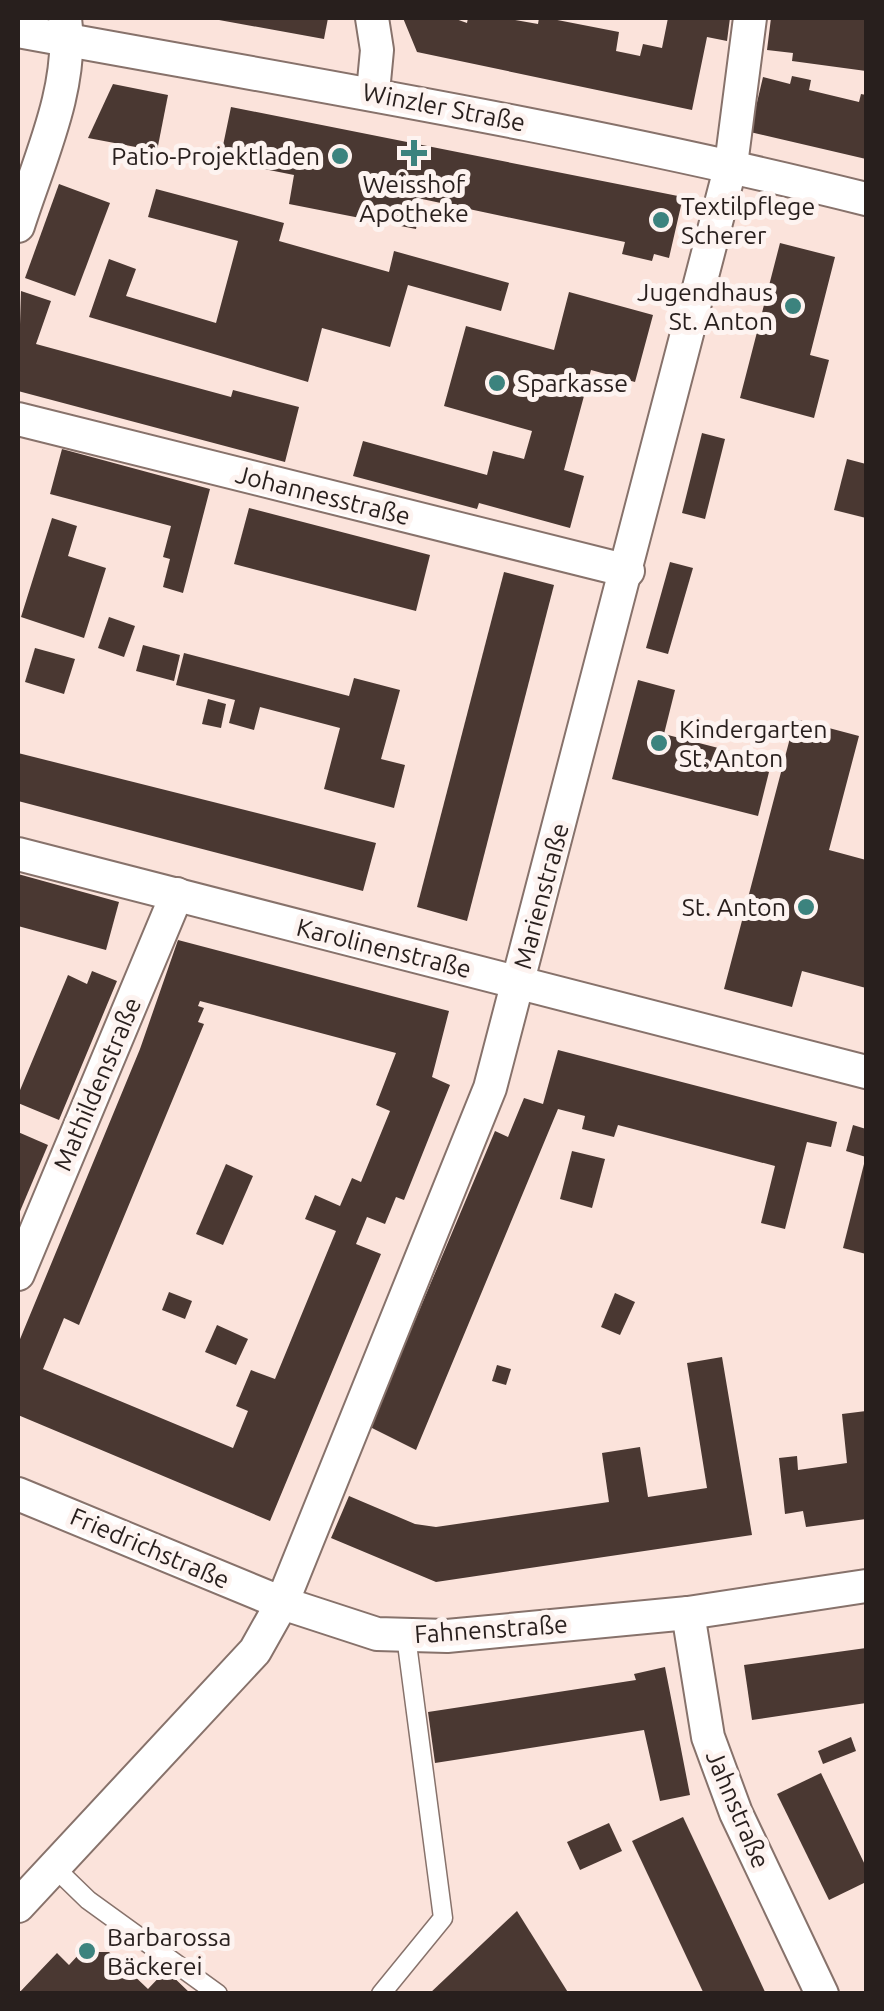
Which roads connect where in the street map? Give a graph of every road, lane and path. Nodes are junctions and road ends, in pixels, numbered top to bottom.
1 (372, 18) edge
2 (750, 18) edge
3 (66, 29) edge
4 (18, 31) edge
5 (374, 92) junction
6 (732, 165) junction
7 (866, 199) edge
8 (18, 226) edge
9 (18, 419) edge
10 (628, 572) junction
11 (18, 854) edge
12 (177, 894) junction
13 (518, 982) junction
14 (866, 1072) edge
15 (18, 1274) edge
16 (18, 1494) edge
17 (866, 1586) edge
18 (282, 1603) junction
19 (688, 1613) junction
20 (406, 1636) junction
21 (54, 1866) junction
22 (18, 1906) edge
23 (218, 1994) edge
24 (381, 1994) edge
25 (822, 1994) edge

1 - 5 street
2 - 6 street, Marienstraße
3 - 4 street, Winzler Straße
3 - 5 street, Winzler Straße
3 - 8 street
5 - 6 street, Winzler Straße
6 - 7 street, Winzler Straße
6 - 10 street, Marienstraße
9 - 10 street, Johannesstraße
10 - 13 street, Marienstraße
11 - 12 street, Karolinenstraße
12 - 13 street, Karolinenstraße
12 - 15 street, Mathildenstraße
13 - 14 street, Karolinenstraße
13 - 18 street, Marienstraße
16 - 18 street, Friedrichstraße
17 - 19 street, Fahnenstraße
18 - 20 street, Fahnenstraße
18 - 21 street
19 - 20 street, Fahnenstraße
19 - 25 street, Jahnstraße
20 - 24 lane
21 - 22 street
21 - 23 lane

